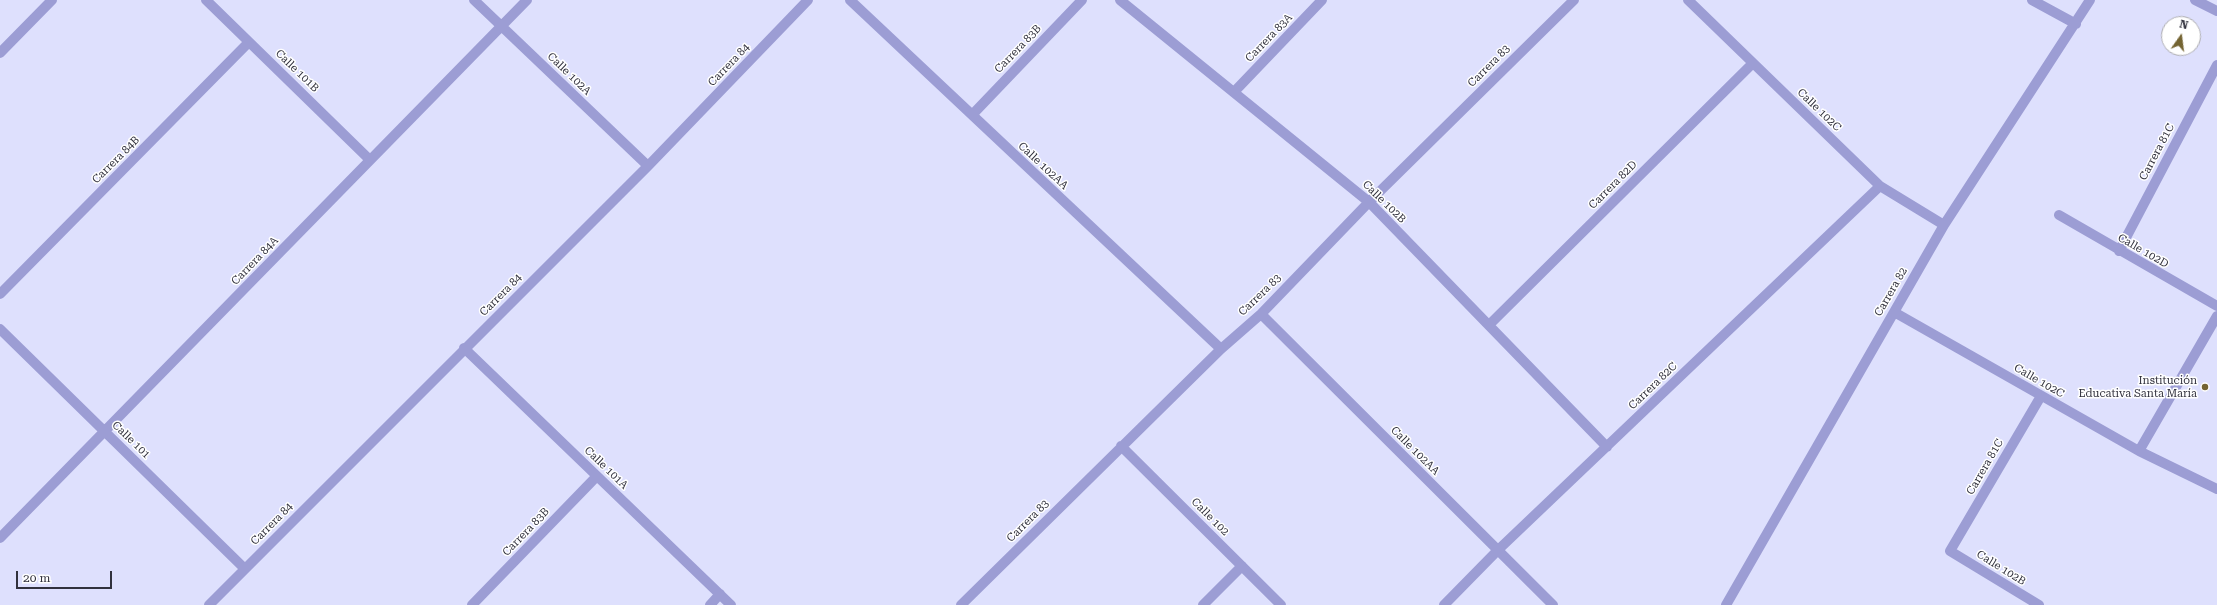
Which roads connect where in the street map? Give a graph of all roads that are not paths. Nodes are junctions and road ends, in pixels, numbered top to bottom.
1 (52, 0) edge
2 (206, 0) edge
3 (474, 0) edge
4 (528, 0) edge
5 (808, 0) edge
6 (850, 0) edge
7 (1082, 0) edge
8 (1120, 0) edge
9 (1322, 0) edge
10 (1574, 0) edge
11 (1688, 0) edge
12 (2032, 0) edge
13 (2090, 0) edge
14 (2195, 0) edge
15 (2217, 11) edge
16 (2076, 24) junction
17 (502, 26) junction
18 (249, 42) junction
19 (0, 53) edge
20 (1753, 63) junction
21 (2217, 65) edge
22 (1234, 92) junction
23 (972, 115) junction
24 (370, 160) junction
25 (648, 166) junction
26 (1880, 186) junction
27 (1369, 202) junction
28 (2059, 215) dead end
29 (1944, 224) junction
30 (2119, 251) junction
31 (0, 294) edge
32 (2217, 306) edge
33 (1894, 312) junction
34 (1261, 314) junction
35 (2217, 316) edge
36 (1489, 325) junction
37 (0, 329) edge
38 (464, 348) junction
39 (1221, 348) junction
40 (2041, 396) junction
41 (105, 432) junction
42 (1121, 446) junction
43 (1607, 447) junction
44 (2139, 451) junction
45 (597, 476) junction
46 (2217, 489) edge
47 (0, 538) edge
48 (1498, 550) junction
49 (1950, 551) joint
50 (1242, 566) junction
51 (244, 568) junction
52 (720, 594) junction
53 (2023, 596) junction
54 (209, 605) edge
55 (472, 605) edge
56 (710, 605) edge
57 (731, 605) edge
58 (961, 605) edge
59 (1203, 605) edge
60 (1281, 605) edge
61 (1444, 605) edge
62 (1553, 605) edge
63 (1726, 605) edge
64 (2018, 605) edge
65 (2039, 605) edge

1 - 19 street
2 - 18 street, Calle 101B
3 - 17 street, Calle 102A
4 - 17 street, Carrera 84A
5 - 25 street, Carrera 84
6 - 23 street, Calle 102AA
7 - 23 street, Carrera 83B
8 - 22 street, Calle 102B
9 - 22 street, Carrera 83A
10 - 27 street, Carrera 83
11 - 20 street, Calle 102C
12 - 16 street
13 - 16 street, Carrera 82
14 - 15 street
16 - 29 street, Carrera 82
17 - 24 street, Carrera 84A
17 - 25 street, Calle 102A
18 - 24 street, Calle 101B
18 - 31 street, Carrera 84B
20 - 26 street, Calle 102C
20 - 36 street, Carrera 82D
21 - 30 street, Carrera 81C
22 - 27 street, Calle 102B
23 - 39 street, Calle 102AA
24 - 41 street, Carrera 84A
25 - 38 street, Carrera 84
26 - 29 street, Calle 102C
26 - 43 street, Carrera 82C
27 - 34 street, Carrera 83
27 - 36 street, Calle 102B
28 - 30 street, Calle 102D
29 - 33 street, Carrera 82
30 - 32 street, Calle 102D
33 - 40 street, Calle 102C
33 - 63 street, Carrera 82
34 - 39 street, Carrera 83
34 - 48 street, Calle 102AA
35 - 44 street
36 - 43 street, Calle 102B
37 - 41 street, Calle 101
38 - 45 street, Calle 101A
38 - 51 street, Carrera 84
39 - 42 street, Carrera 83
40 - 44 street, Calle 102C
40 - 49 street, Carrera 81C
41 - 47 street, Carrera 84A
41 - 51 street, Calle 101
42 - 50 street, Calle 102
42 - 58 street, Carrera 83
43 - 48 street, Carrera 82C
44 - 46 street, Calle 102C
45 - 52 street, Calle 101A
45 - 55 street, Carrera 83B
48 - 61 street, Carrera 82C
48 - 62 street, Calle 102AA
49 - 53 street, Calle 102B
50 - 59 street
50 - 60 street, Calle 102
51 - 54 street, Carrera 84
52 - 56 street
52 - 57 street, Calle 101A
53 - 64 street
53 - 65 street, Calle 102B

